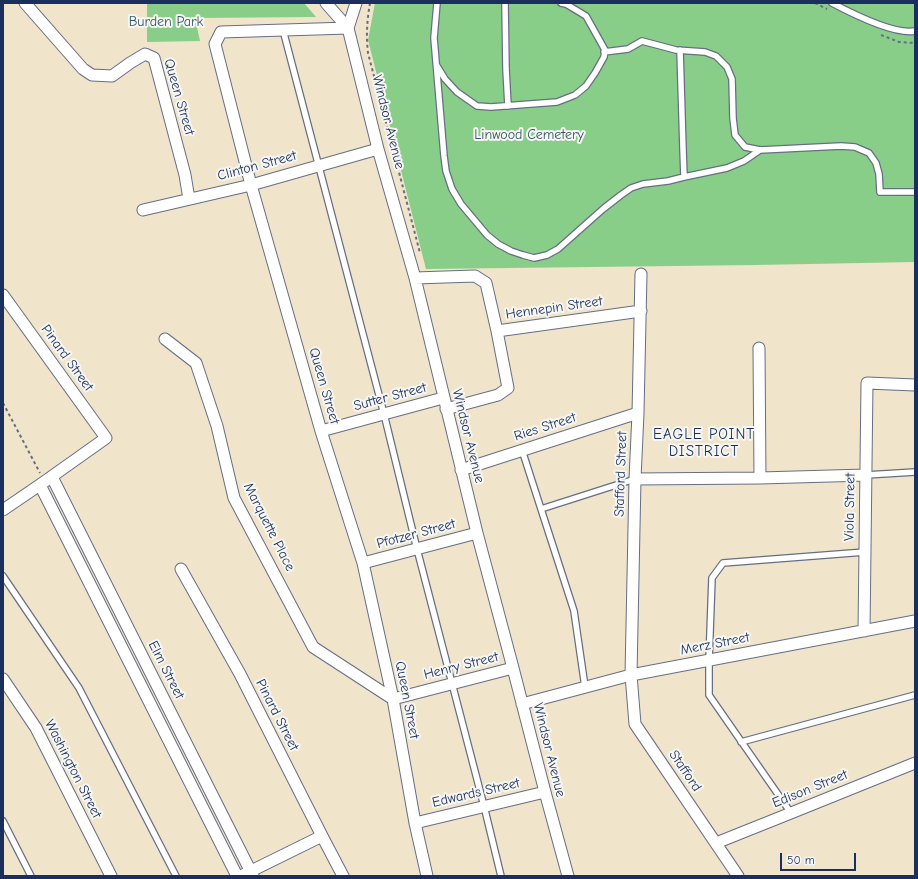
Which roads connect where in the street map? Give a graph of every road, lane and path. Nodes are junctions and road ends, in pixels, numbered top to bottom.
1 (25, 3) edge
2 (326, 3) edge
3 (356, 3) edge
4 (370, 3) edge
5 (437, 3) edge
6 (504, 3) edge
7 (561, 3) edge
8 (832, 3) edge
9 (348, 28) junction
10 (283, 30) junction
11 (915, 31) edge
12 (680, 50) junction
13 (604, 52) junction
14 (435, 62) junction
15 (508, 106) junction
16 (378, 149) junction
17 (760, 150) junction
18 (319, 165) junction
19 (684, 177) junction
20 (251, 185) junction
21 (915, 192) edge
22 (189, 199) junction
23 (143, 210) dead end
24 (420, 255) dead end
25 (641, 274) dead end
26 (415, 278) junction
27 (3, 295) edge
28 (641, 311) junction
29 (497, 332) junction
30 (165, 339) dead end
31 (759, 348) dead end
32 (915, 385) edge
33 (443, 398) junction
34 (446, 410) junction
35 (638, 413) junction
36 (384, 414) junction
37 (321, 431) junction
38 (522, 450) junction
39 (461, 470) junction
40 (915, 472) edge
41 (866, 475) junction
42 (52, 477) junction
43 (760, 478) junction
44 (635, 479) junction
45 (40, 485) junction
46 (541, 509) junction
47 (3, 510) edge
48 (477, 533) junction
49 (417, 549) junction
50 (865, 552) junction
51 (363, 563) junction
52 (181, 569) dead end
53 (3, 576) edge
54 (915, 621) edge
55 (864, 631) junction
56 (709, 660) junction
57 (513, 668) junction
58 (631, 675) junction
59 (3, 679) edge
60 (452, 684) junction
61 (585, 687) junction
62 (915, 695) edge
63 (392, 699) junction
64 (522, 704) junction
65 (741, 742) junction
66 (915, 763) edge
67 (545, 792) junction
68 (484, 806) junction
69 (791, 814) junction
70 (3, 821) edge
71 (415, 823) junction
72 (322, 836) junction
73 (716, 843) junction
74 (248, 874) edge
75 (31, 876) edge
76 (111, 876) edge
77 (176, 876) edge
78 (237, 876) edge
79 (343, 876) edge
80 (427, 876) edge
81 (501, 876) edge
82 (568, 876) edge
83 (738, 876) edge

1 - 22 street, Queen Street
2 - 9 street
3 - 9 street
4 - 24 path
5 - 14 lane
6 - 15 lane
7 - 13 lane
8 - 11 lane
9 - 10 street, Queen Street
9 - 16 street, Windsor Avenue
10 - 18 lane
10 - 20 street, Queen Street
12 - 13 lane
12 - 17 lane
12 - 19 lane
13 - 15 lane
14 - 15 lane
14 - 19 lane
16 - 18 street, Clinton Street
16 - 26 street, Windsor Avenue
17 - 19 lane
17 - 21 lane
18 - 20 street, Clinton Street
18 - 36 lane
20 - 22 street, Clinton Street
20 - 37 street, Queen Street
22 - 23 street, Clinton Street
25 - 28 street, Stafford Street
26 - 29 street, Hennepin Street
26 - 33 street, Windsor Avenue
27 - 42 street, Pinard Street
28 - 29 street, Hennepin Street
28 - 35 street, Stafford Street
29 - 34 street
30 - 63 street, Marquette Place
31 - 43 street
32 - 41 street, Viola Street
33 - 34 street, Windsor Avenue
33 - 36 street, Sutter Street
34 - 39 street, Windsor Avenue
35 - 38 street, Ries Street
35 - 44 street, Stafford Street
36 - 37 street, Sutter Street
36 - 49 lane
37 - 51 street, Queen Street
38 - 39 street, Ries Street
38 - 46 lane
39 - 48 street, Windsor Avenue
40 - 41 lane
41 - 43 street
41 - 50 street, Viola Street
42 - 45 street
42 - 74 street, Elm Street
43 - 44 street
44 - 46 lane
44 - 58 street, Stafford Street
45 - 47 street
45 - 78 street
46 - 61 lane
48 - 49 street, Pfotzer Street
48 - 57 street, Windsor Avenue
49 - 51 street, Pfotzer Street
49 - 60 lane
50 - 55 street, Viola Street
50 - 56 lane
51 - 63 street, Queen Street
52 - 72 street, Pinard Street
53 - 77 lane
54 - 55 street, Merz Street
55 - 56 street, Merz Street
56 - 58 street, Merz Street
56 - 65 lane
57 - 60 street, Henry Street
57 - 64 street, Windsor Avenue
58 - 61 street, Merz Street
58 - 73 street, Stafford
59 - 76 street, Washington Street
60 - 63 street, Henry Street
60 - 68 lane
61 - 64 street, Merz Street
62 - 65 lane
63 - 71 street, Queen Street
64 - 67 street, Windsor Avenue
65 - 69 lane
66 - 69 street, Edison Street
67 - 68 street, Edwards Street
67 - 82 street, Windsor Avenue
68 - 71 street, Edwards Street
68 - 81 lane
69 - 73 street, Edison Street
70 - 75 lane
71 - 80 street, Queen Street
72 - 74 street
72 - 79 street, Pinard Street
73 - 83 street, Stafford

